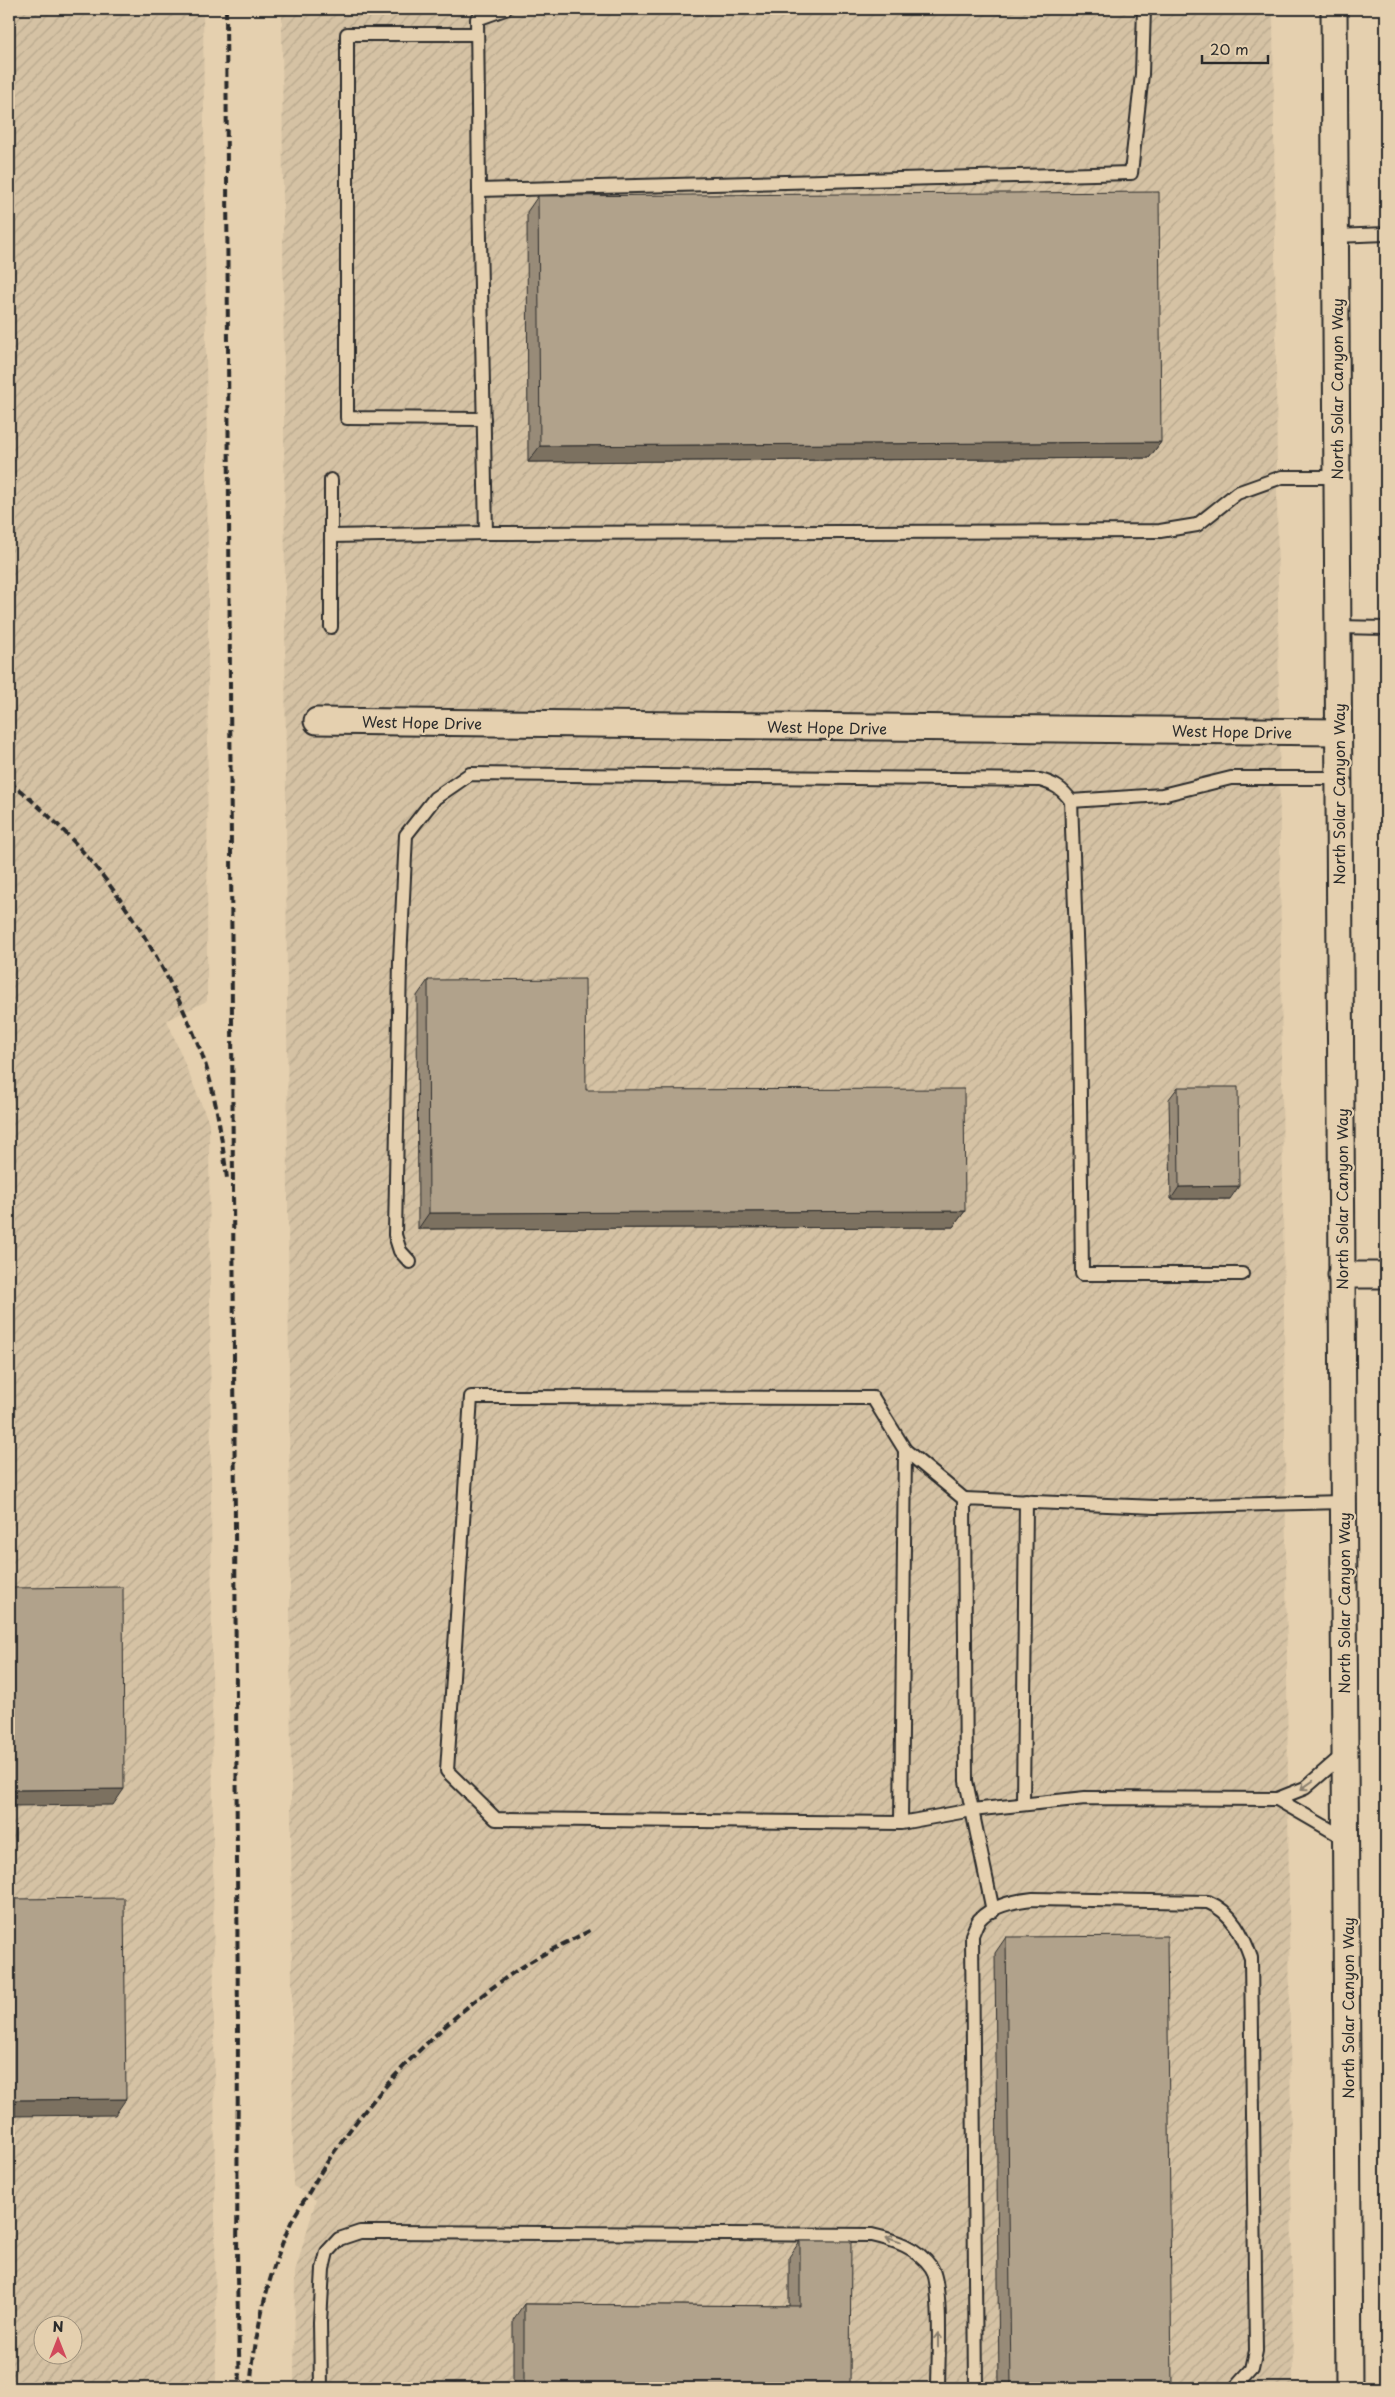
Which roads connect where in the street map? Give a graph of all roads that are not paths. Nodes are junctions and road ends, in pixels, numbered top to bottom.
1 (505, 9) edge
2 (1144, 9) edge
3 (1334, 9) edge
4 (477, 34) junction
5 (479, 190) junction
6 (1386, 234) edge
7 (1335, 236) junction
8 (484, 419) junction
9 (1336, 477) junction
10 (331, 480) dead end
11 (486, 533) junction
12 (331, 536) junction
13 (331, 628) dead end
14 (1337, 628) junction
15 (1386, 628) edge
16 (317, 721) dead end
17 (1338, 732) junction
18 (1338, 778) junction
19 (1071, 801) junction
20 (410, 1262) dead end
21 (1242, 1274) dead end
22 (1341, 1275) junction
23 (1386, 1275) edge
24 (905, 1450) junction
25 (964, 1499) junction
26 (1026, 1501) junction
27 (1342, 1502) junction
28 (1344, 1754) junction
29 (1277, 1799) junction
30 (1023, 1804) junction
31 (972, 1810) junction
32 (901, 1823) junction
33 (1346, 1839) junction
34 (993, 1910) junction
35 (320, 2388) edge
36 (938, 2388) edge
37 (976, 2388) edge
38 (1235, 2388) edge
39 (1349, 2388) edge

1 - 4 lane
2 - 5 lane
3 - 7 street, North Solar Canyon Way
4 - 5 lane
4 - 8 lane
5 - 8 lane
6 - 7 lane
7 - 9 street, North Solar Canyon Way
8 - 11 lane
9 - 11 lane
9 - 14 street, North Solar Canyon Way
10 - 12 lane
11 - 12 lane
12 - 13 lane
14 - 15 lane
14 - 17 street, North Solar Canyon Way
16 - 17 street, West Hope Drive
17 - 18 street, North Solar Canyon Way
18 - 19 lane
18 - 22 street, North Solar Canyon Way
19 - 20 lane
19 - 21 lane
22 - 23 street
22 - 27 street, North Solar Canyon Way
24 - 25 lane
24 - 32 lane
24 - 32 lane
25 - 26 lane
25 - 31 lane
26 - 27 lane
26 - 30 lane
27 - 28 street, North Solar Canyon Way
28 -> 29 lane
28 - 33 street, North Solar Canyon Way
29 - 30 lane
29 - 33 lane
30 - 31 lane
31 - 32 lane
31 - 34 lane
33 - 39 street, North Solar Canyon Way
34 - 37 lane
34 - 38 lane
36 -> 35 lane

